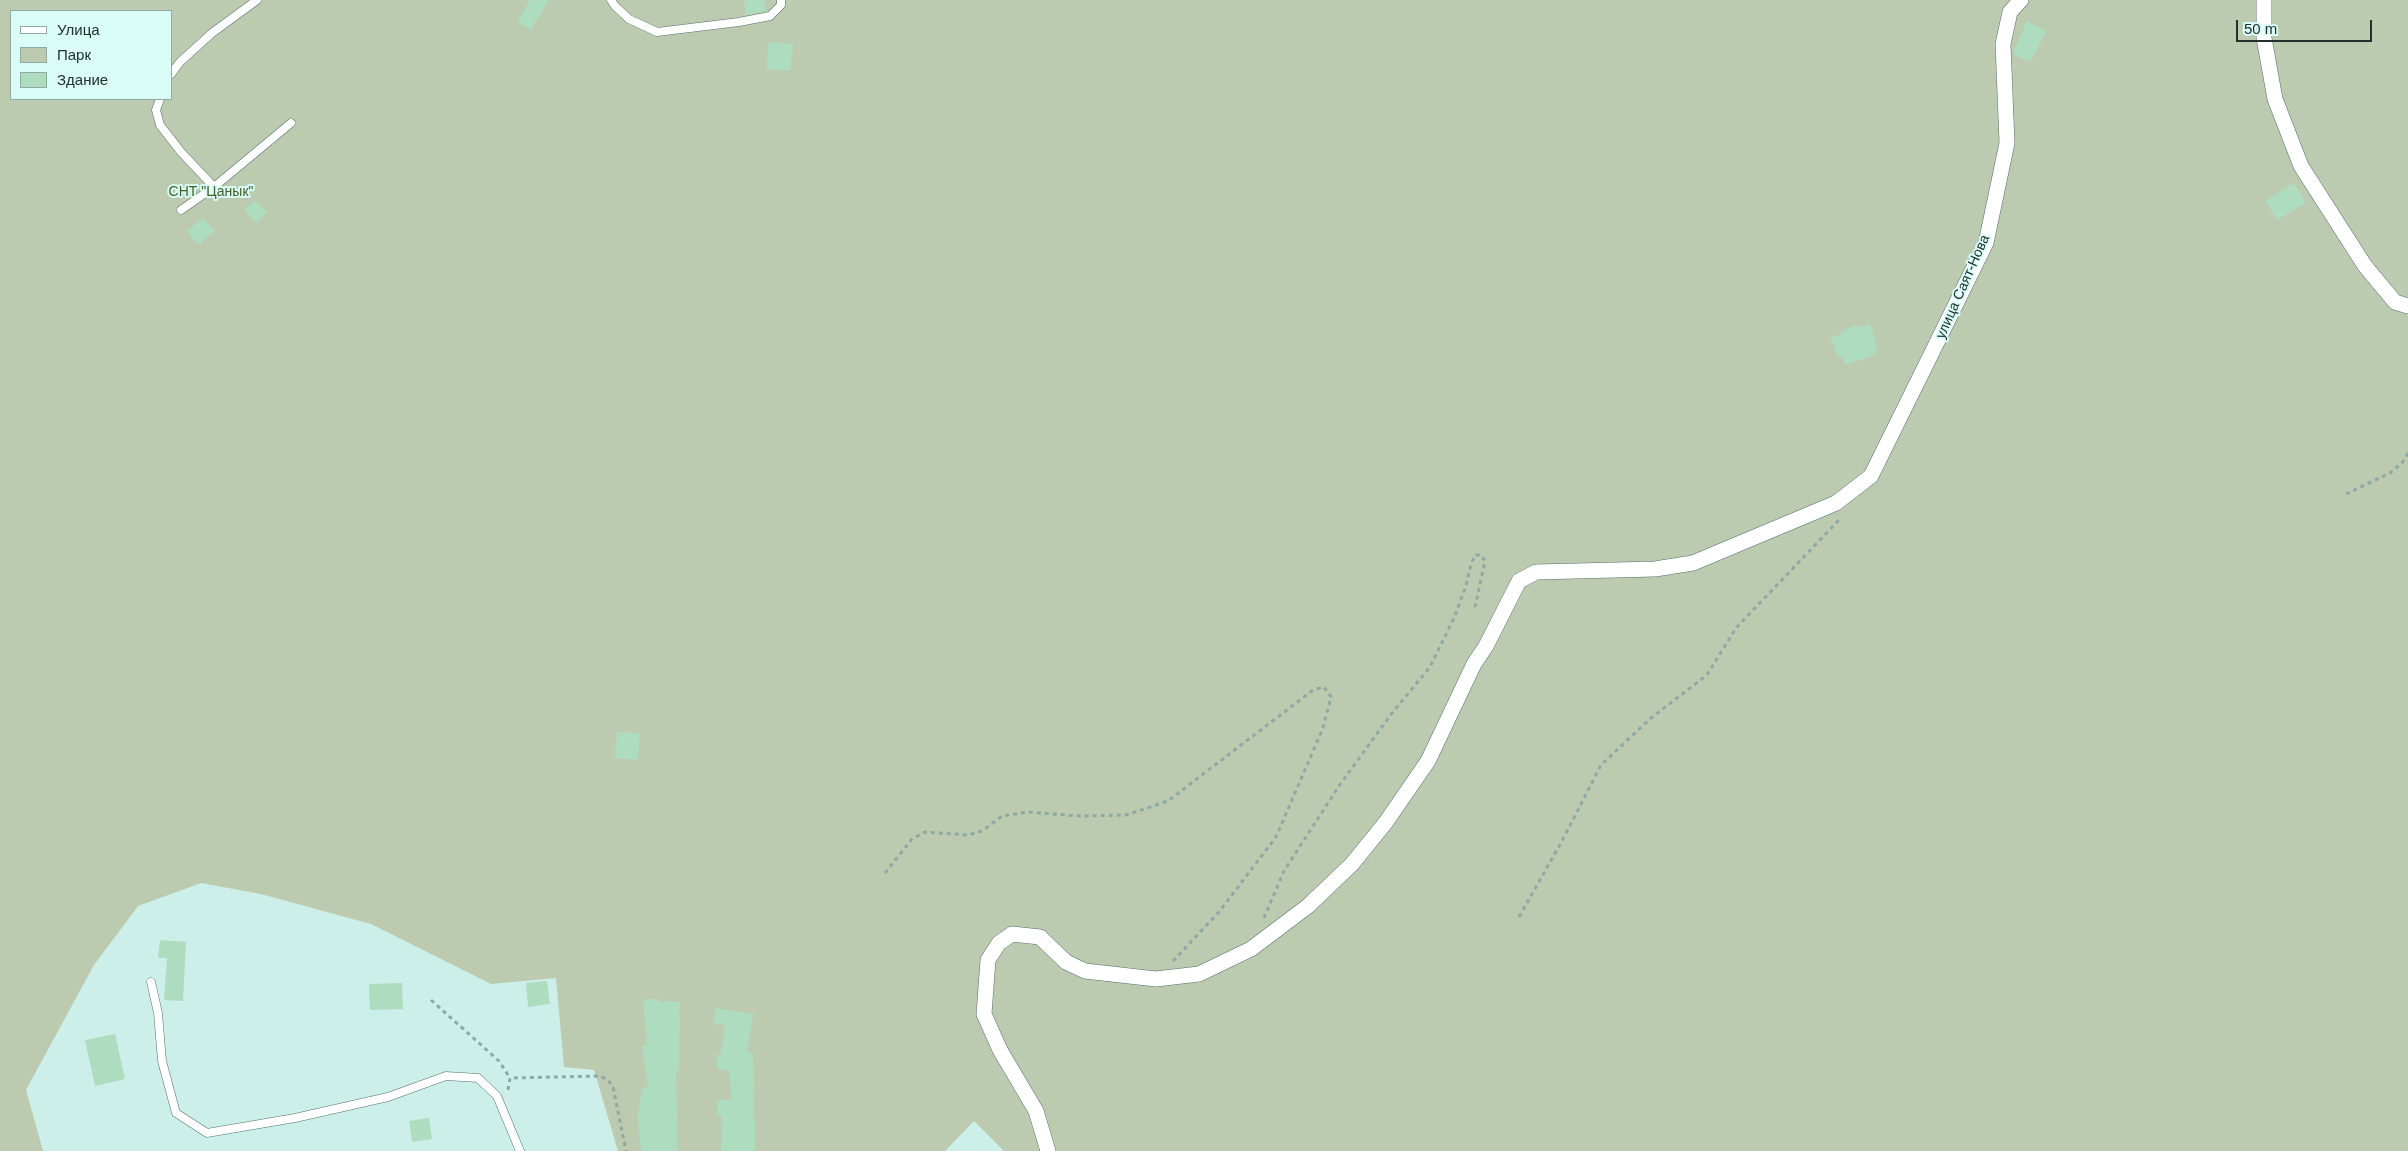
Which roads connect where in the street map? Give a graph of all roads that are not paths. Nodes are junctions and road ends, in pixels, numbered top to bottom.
1 (257, 0) edge
2 (611, 0) edge
3 (782, 0) edge
4 (2021, 0) edge
5 (2264, 0) edge
6 (172, 73) edge
7 (160, 100) edge
8 (292, 123) dead end
9 (214, 187) junction
10 (181, 210) dead end
11 (2408, 306) edge
12 (151, 982) dead end
13 (520, 1151) edge
14 (1048, 1151) edge

1 - 6 lane
2 - 3 lane
4 - 14 street, улица Саят-Нова
5 - 11 street
7 - 9 lane
8 - 9 lane
9 - 10 lane
12 - 13 lane

